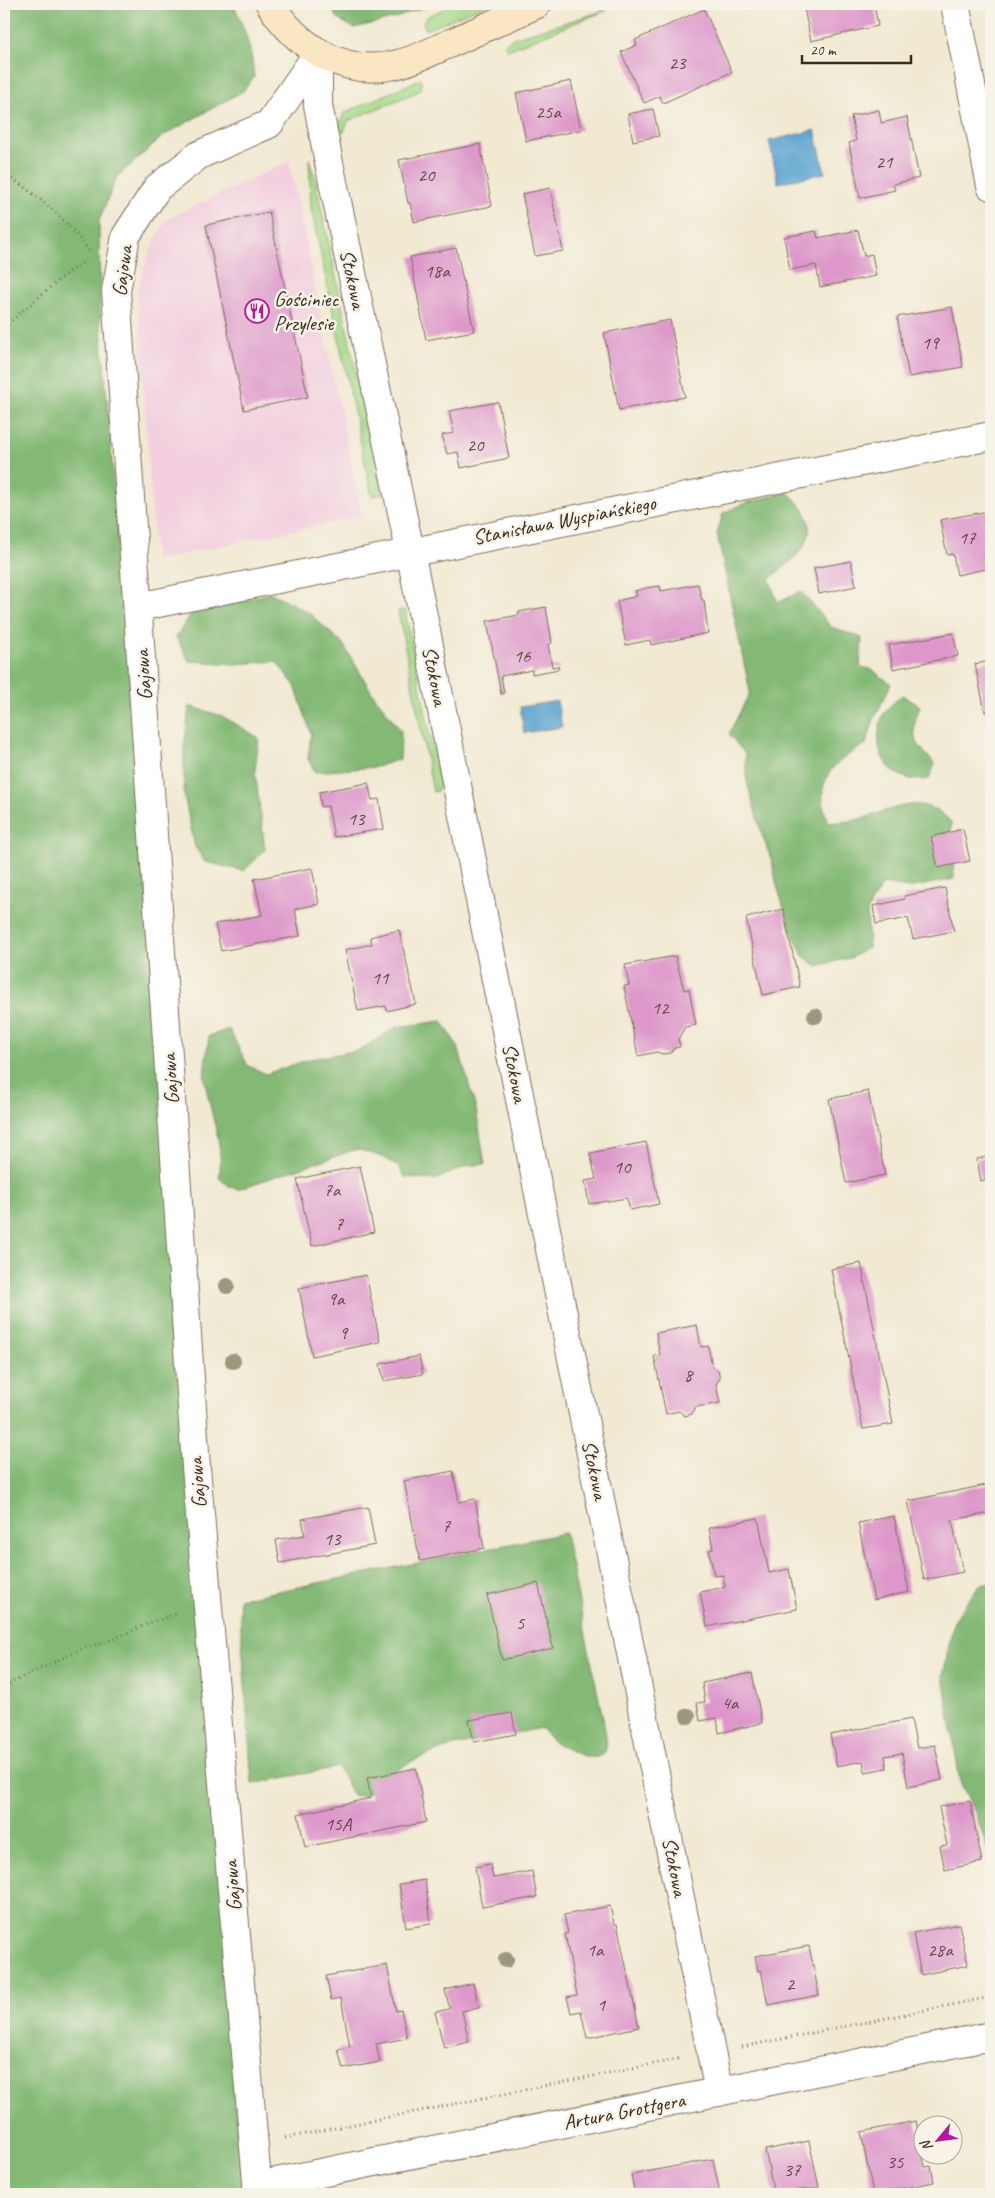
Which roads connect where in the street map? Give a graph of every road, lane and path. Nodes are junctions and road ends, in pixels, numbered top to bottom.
1 (270, 4) edge
2 (537, 4) edge
3 (955, 4) edge
4 (318, 53) junction
5 (4, 173) edge
6 (991, 186) edge
7 (4, 326) edge
8 (991, 436) edge
9 (410, 551) junction
10 (138, 607) junction
11 (208, 1605) junction
12 (4, 1686) edge
13 (991, 1996) edge
14 (991, 2036) edge
15 (734, 2048) dead end
16 (682, 2059) dead end
17 (719, 2092) junction
18 (254, 2145) junction
19 (257, 2190) edge

1 - 4 street
2 - 4 street
3 - 6 street
4 - 9 street, Stokowa
4 - 10 street, Gajowa
5 - 7 path
8 - 9 street, Stanisława Wyspiańskiego
9 - 10 street, Stanisława Wyspiańskiego
9 - 17 street, Stokowa
10 - 11 street, Gajowa
11 - 12 path
11 - 18 street, Gajowa
13 - 15 path
14 - 17 street, Artura Grottgera
16 - 18 path
17 - 19 street, Artura Grottgera
18 - 19 street, Gajowa

